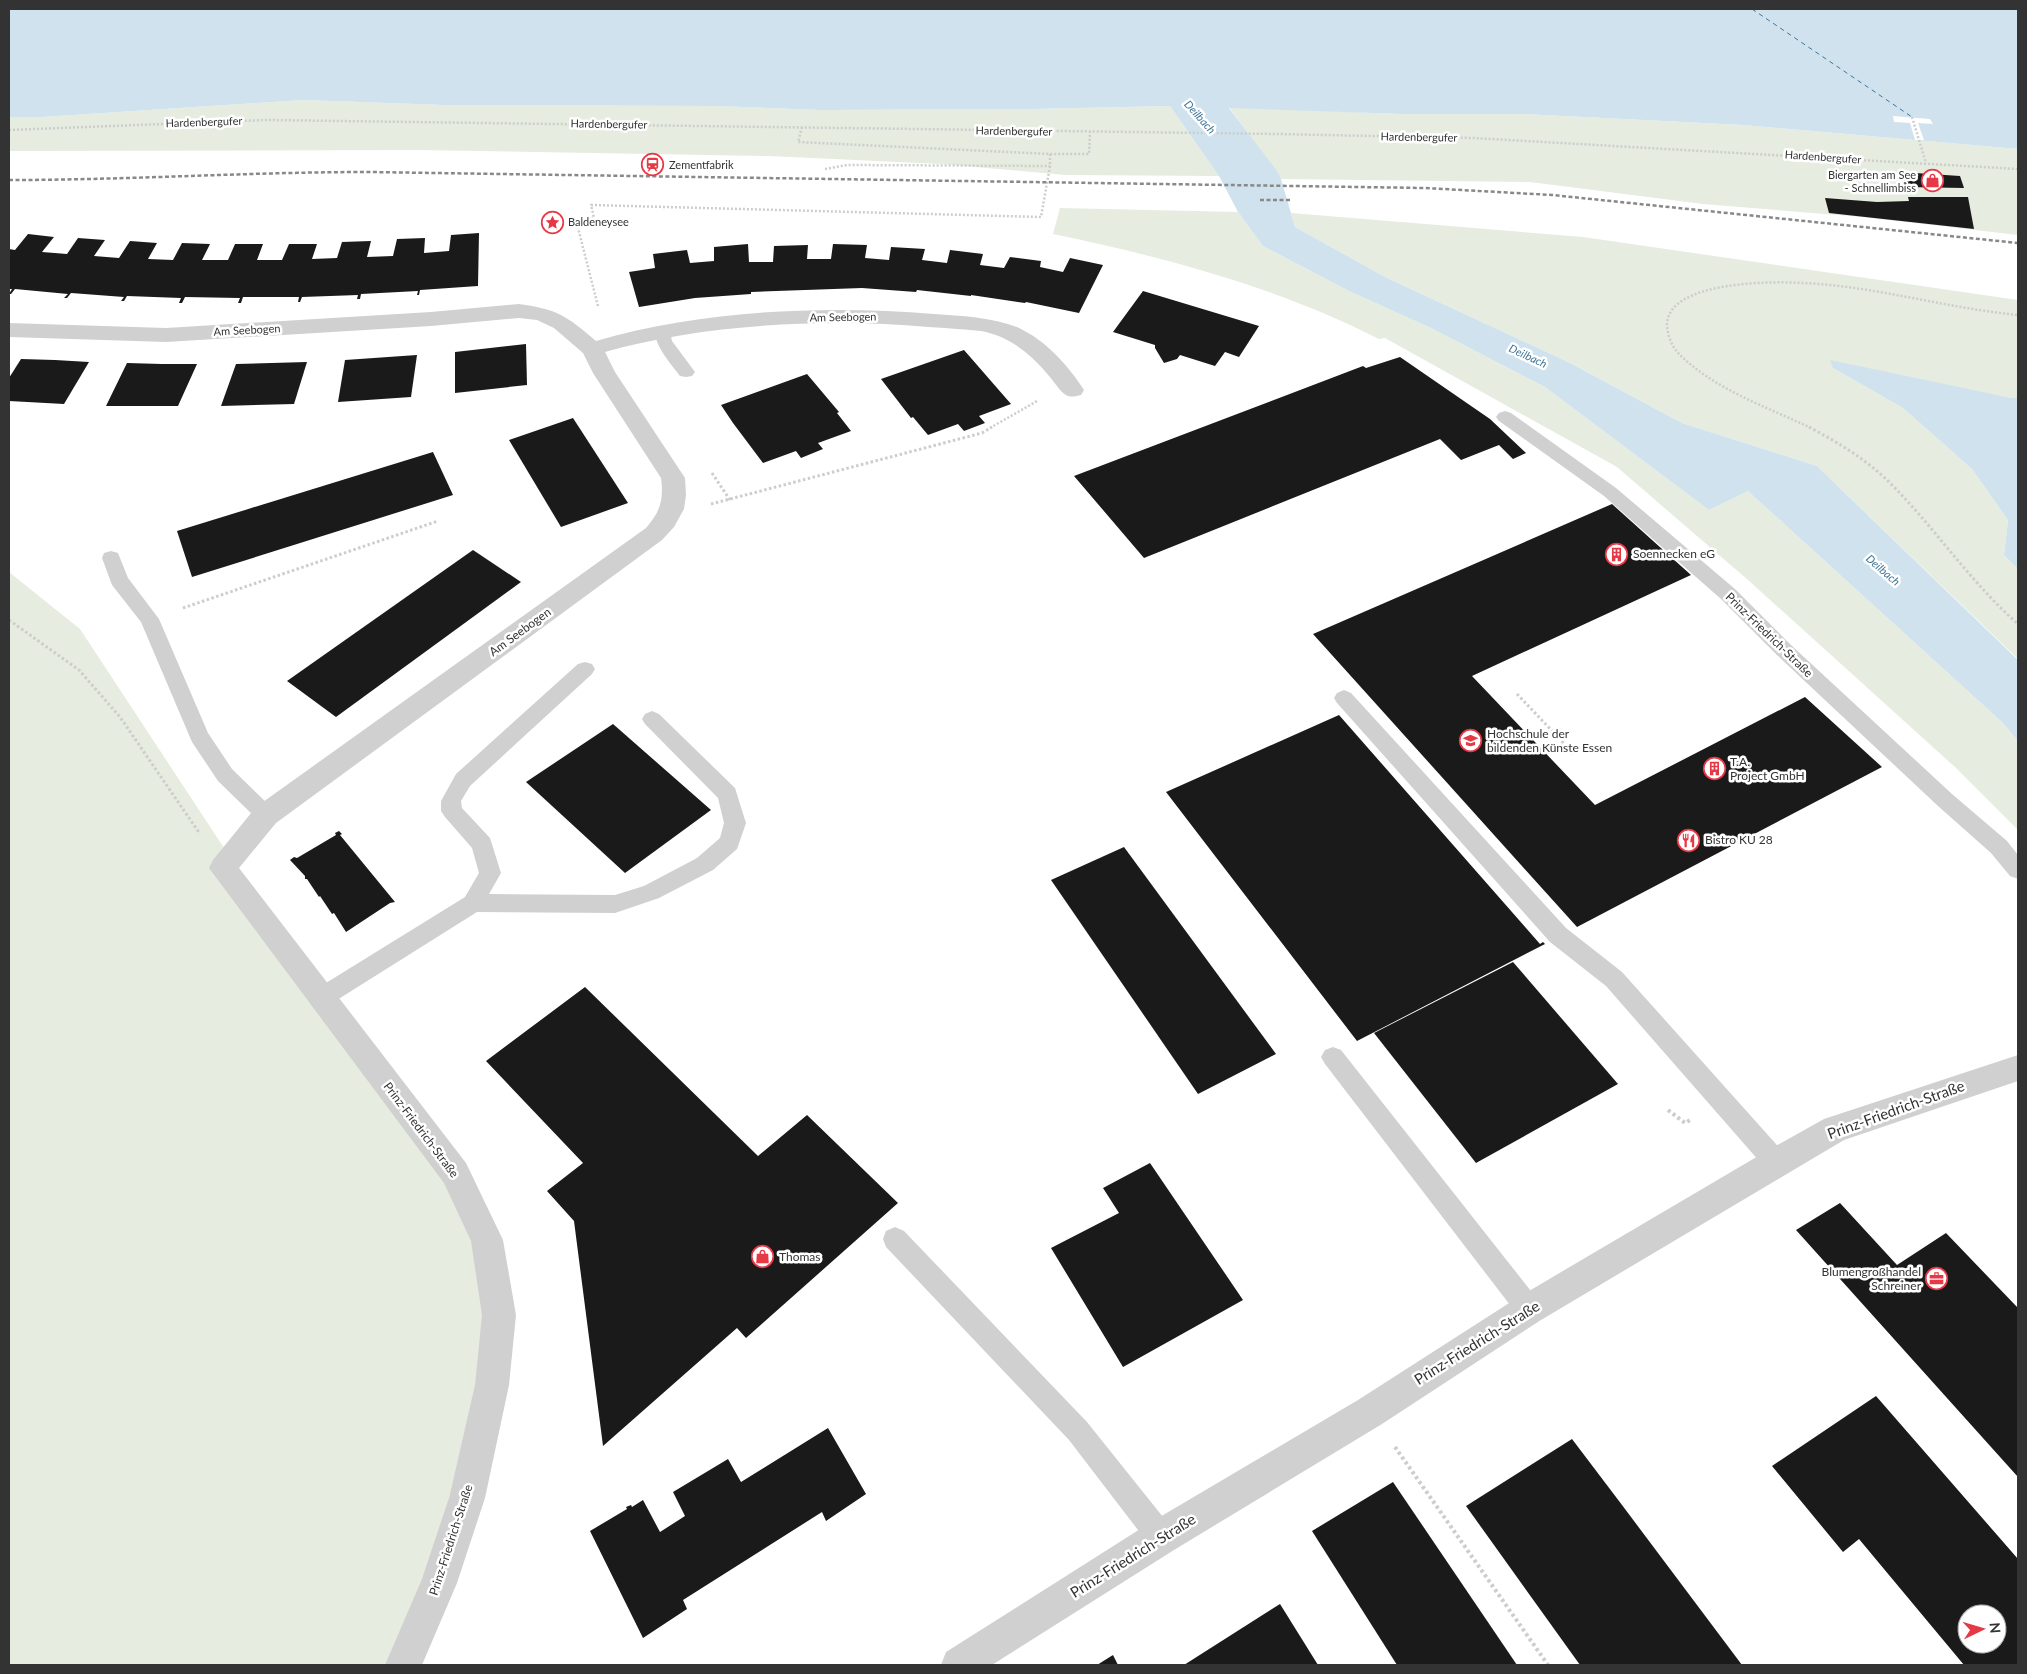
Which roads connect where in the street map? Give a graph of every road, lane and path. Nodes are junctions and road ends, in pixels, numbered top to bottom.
1 (1912, 118) dead end
2 (802, 127) junction
3 (9, 130) edge
4 (1090, 132) junction
5 (1050, 154) junction
6 (1926, 163) junction
7 (1050, 166) junction
8 (2018, 169) edge
9 (825, 170) dead end
10 (2018, 315) edge
11 (9, 330) edge
12 (663, 331) junction
13 (592, 349) junction
14 (686, 372) dead end
15 (1072, 390) joint
16 (1506, 416) dead end
17 (713, 504) dead end
18 (438, 521) dead end
19 (111, 558) dead end
20 (149, 619) junction
21 (9, 620) edge
22 (2018, 624) edge
23 (585, 669) dead end
24 (1517, 694) dead end
25 (1344, 698) dead end
26 (652, 719) dead end
27 (1574, 754) dead end
28 (266, 815) junction
29 (222, 868) junction
30 (2018, 870) edge
31 (473, 903) junction
32 (321, 998) junction
33 (1332, 1057) dead end
34 (2018, 1068) edge
35 (1668, 1110) dead end
36 (1696, 1118) dead end
37 (1776, 1162) junction
38 (895, 1239) dead end
39 (1529, 1309) junction
40 (1370, 1412) junction
41 (1161, 1537) junction
42 (404, 1665) edge
43 (959, 1665) edge
44 (1548, 1665) edge

1 - 6 path
2 - 3 path, Hardenbergufer
2 - 4 path, Hardenbergufer
2 - 5 path
4 - 5 path
4 - 6 path, Hardenbergufer
5 - 7 path
6 - 8 path, Hardenbergufer
7 - 9 path
7 - 13 path
10 - 22 path
11 - 13 street, Am Seebogen
12 - 13 street, Am Seebogen
12 - 14 lane
12 - 15 street, Am Seebogen
13 - 28 street, Am Seebogen
15 - 17 path
16 - 30 lane, Prinz-Friedrich-Straße
18 - 20 path
19 - 20 lane
20 - 28 lane
21 - 29 path
23 - 31 lane
24 - 27 path
25 - 37 lane
26 - 31 lane
28 - 29 street, Am Seebogen
29 - 32 street, Prinz-Friedrich-Straße
31 - 32 lane
32 - 42 street, Prinz-Friedrich-Straße
33 - 39 lane
34 - 37 street, Prinz-Friedrich-Straße
35 - 36 path
37 - 39 street, Prinz-Friedrich-Straße
38 - 41 lane
39 - 40 street, Prinz-Friedrich-Straße
40 - 41 street, Prinz-Friedrich-Straße
40 - 44 path
41 - 43 street, Prinz-Friedrich-Straße

